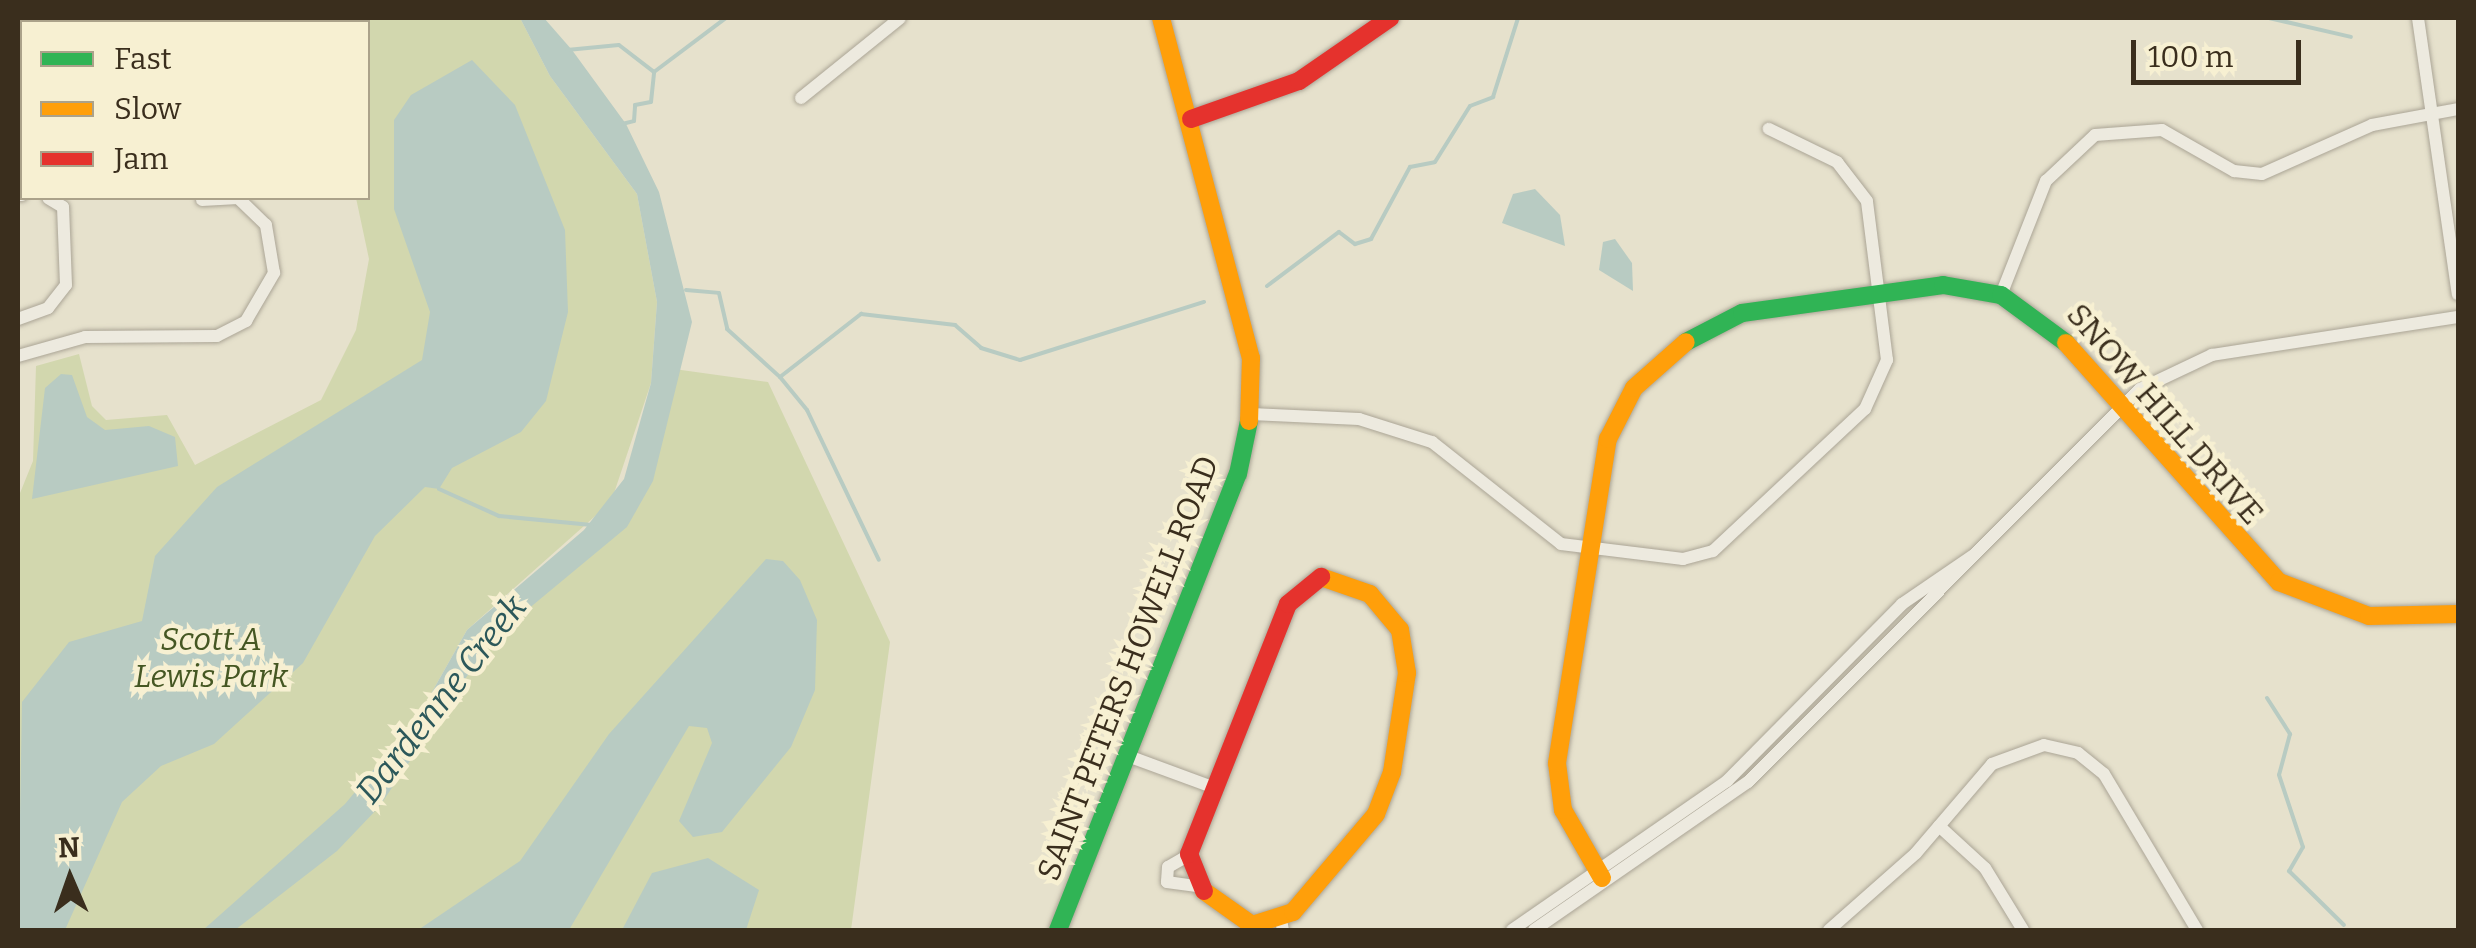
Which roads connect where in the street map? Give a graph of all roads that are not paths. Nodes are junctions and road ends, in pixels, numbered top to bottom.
1 (900, 18) edge
2 (1161, 18) edge
3 (1390, 18) edge
4 (2418, 18) edge
5 (800, 98) dead end
6 (2458, 109) edge
7 (2432, 112) junction
8 (1191, 118) junction
9 (1769, 129) dead end
10 (51, 200) edge
11 (240, 200) edge
12 (1884, 292) junction
13 (2458, 294) edge
14 (2001, 295) junction
15 (2458, 318) edge
16 (18, 319) edge
17 (18, 356) edge
18 (2119, 404) junction
19 (1251, 414) junction
20 (1588, 548) junction
21 (1974, 555) junction
22 (2458, 614) edge
23 (1764, 748) junction
24 (1128, 756) junction
25 (1775, 758) junction
26 (1215, 788) junction
27 (1939, 826) junction
28 (1598, 872) junction
29 (1282, 925) edge
30 (1253, 928) edge
31 (1836, 928) edge
32 (1058, 930) edge
33 (1512, 930) edge
34 (1534, 930) edge
35 (2023, 930) edge
36 (2197, 930) edge

1 - 5 street
2 - 8 street, SAINT PETERS HOWELL ROAD
3 - 8 street
4 - 7 street
6 - 7 street
7 - 13 street
7 - 14 street
8 - 19 street, SAINT PETERS HOWELL ROAD
9 - 12 street
10 - 16 street
11 - 17 street
12 - 14 street, SNOW HILL DRIVE
12 - 20 street, SNOW HILL DRIVE
12 - 20 street
14 - 18 street, SNOW HILL DRIVE
15 - 18 street
18 - 21 street
18 - 22 street, SNOW HILL DRIVE
19 - 20 street
19 - 24 street, SAINT PETERS HOWELL ROAD
20 - 28 street, SNOW HILL DRIVE
21 - 23 street
21 - 25 street
23 - 25 street
23 - 28 street
24 - 26 street
24 - 32 street, SAINT PETERS HOWELL ROAD
25 - 28 street
26 - 29 street
26 - 30 street
27 - 31 street
27 - 35 street
27 - 36 street
28 - 33 street
28 - 34 street
29 - 30 street

